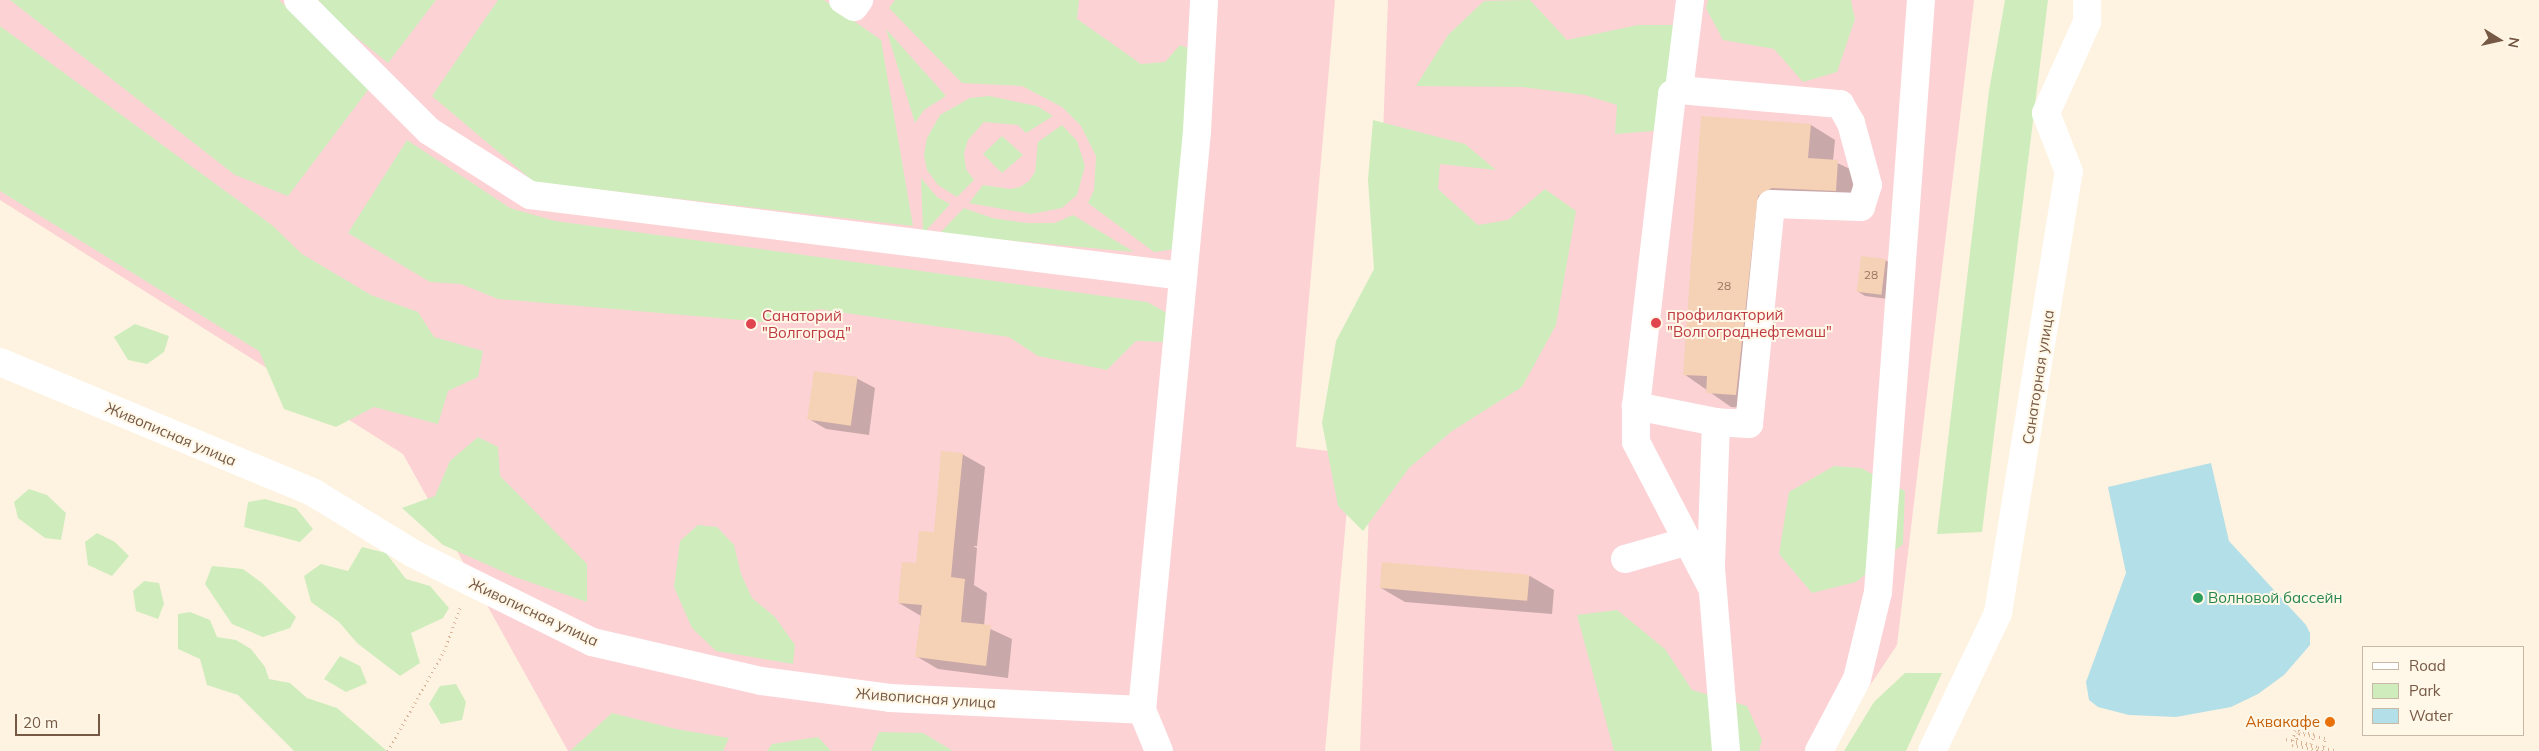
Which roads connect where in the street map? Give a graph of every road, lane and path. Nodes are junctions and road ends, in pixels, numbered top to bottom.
1 (298, 0) edge
2 (843, 0) edge
3 (859, 0) edge
4 (1690, 0) edge
5 (1921, 0) edge
6 (2087, 0) edge
7 (1201, 2) edge
8 (1679, 90) junction
9 (1182, 276) junction
10 (0, 362) edge
11 (1636, 406) junction
12 (1716, 422) junction
13 (1688, 542) junction
14 (1625, 559) dead end
15 (470, 582) junction
16 (1712, 588) junction
17 (1142, 710) junction
18 (2286, 739) dead end
19 (388, 751) edge
20 (1159, 751) edge
21 (1726, 751) edge
22 (1819, 751) edge
23 (1932, 751) edge
24 (2338, 751) edge

1 - 9 street
2 - 3 street
4 - 8 street
5 - 22 street
6 - 23 street, Санаторная улица
7 - 9 street
8 - 11 street
8 - 12 street
9 - 17 street
10 - 15 street, Живописная улица
11 - 12 street
11 - 13 street
12 - 16 street
13 - 14 street
13 - 16 street
15 - 17 street, Живописная улица
15 - 19 path
16 - 21 street
17 - 20 street
18 - 24 path

